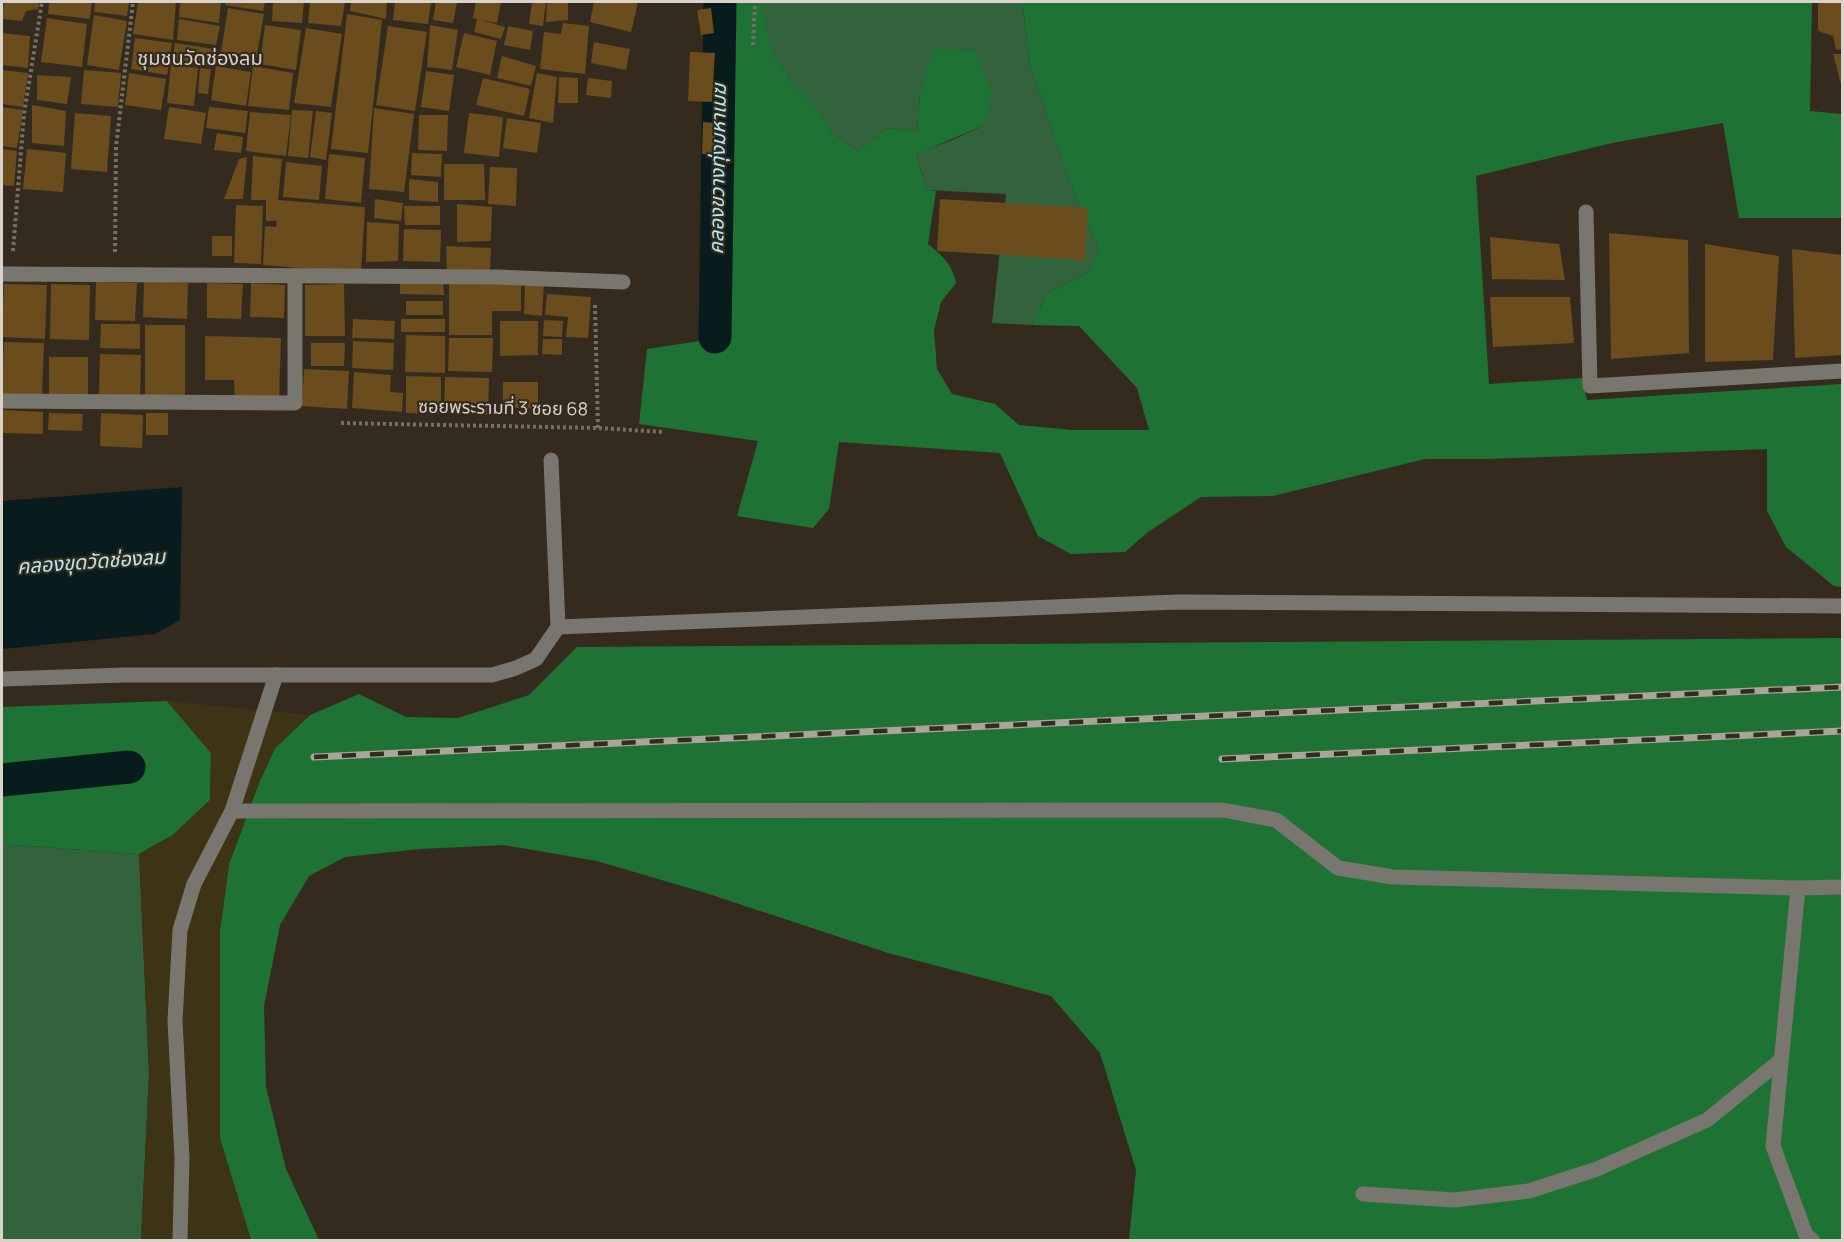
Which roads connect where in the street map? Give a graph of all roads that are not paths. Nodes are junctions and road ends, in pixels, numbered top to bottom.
1 (1586, 212) dead end
2 (7, 274) edge
3 (295, 276) junction
4 (622, 282) dead end
5 (1842, 371) edge
6 (2, 400) edge
7 (551, 460) dead end
8 (1842, 606) edge
9 (558, 627) junction
10 (276, 675) junction
11 (2, 679) edge
12 (232, 811) junction
13 (1842, 887) edge
14 (1798, 888) junction
15 (1781, 1060) junction
16 (1363, 1194) dead end
17 (180, 1240) edge
18 (1812, 1240) edge

1 - 5 street
2 - 3 street
3 - 4 street
3 - 6 street
7 - 9 street
8 - 9 street
9 - 10 street
10 - 11 street
10 - 12 street
12 - 14 street
12 - 17 street
13 - 14 street
14 - 15 street
15 - 16 street
15 - 18 street

